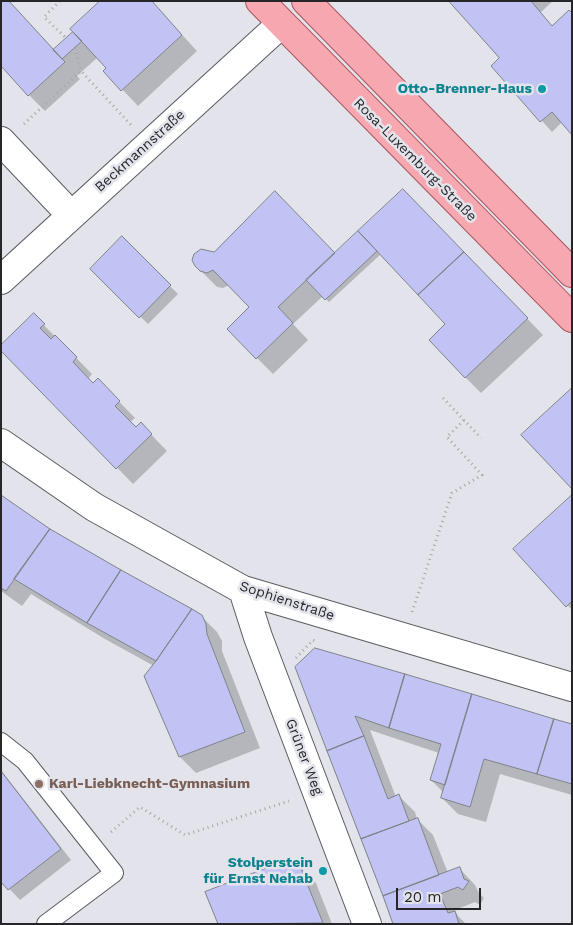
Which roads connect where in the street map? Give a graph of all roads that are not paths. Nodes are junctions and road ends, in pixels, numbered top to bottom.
1 (260, 1) edge
2 (314, 10) edge
3 (280, 24) junction
4 (3, 142) edge
5 (71, 215) junction
6 (572, 272) edge
7 (1, 280) edge
8 (572, 318) edge
9 (1, 443) edge
10 (244, 590) junction
11 (572, 687) edge
12 (1, 742) edge
13 (46, 924) edge
14 (367, 924) edge

1 - 3 main road, Rosa-Luxemburg-Straße
2 - 3 main road
2 - 6 main road
3 - 5 street, Beckmannstraße
3 - 8 main road, Rosa-Luxemburg-Straße
4 - 5 street
5 - 7 street, Beckmannstraße
9 - 10 street, Sophienstraße
10 - 11 street, Sophienstraße
10 - 14 street, Grüner Weg
12 - 13 lane

